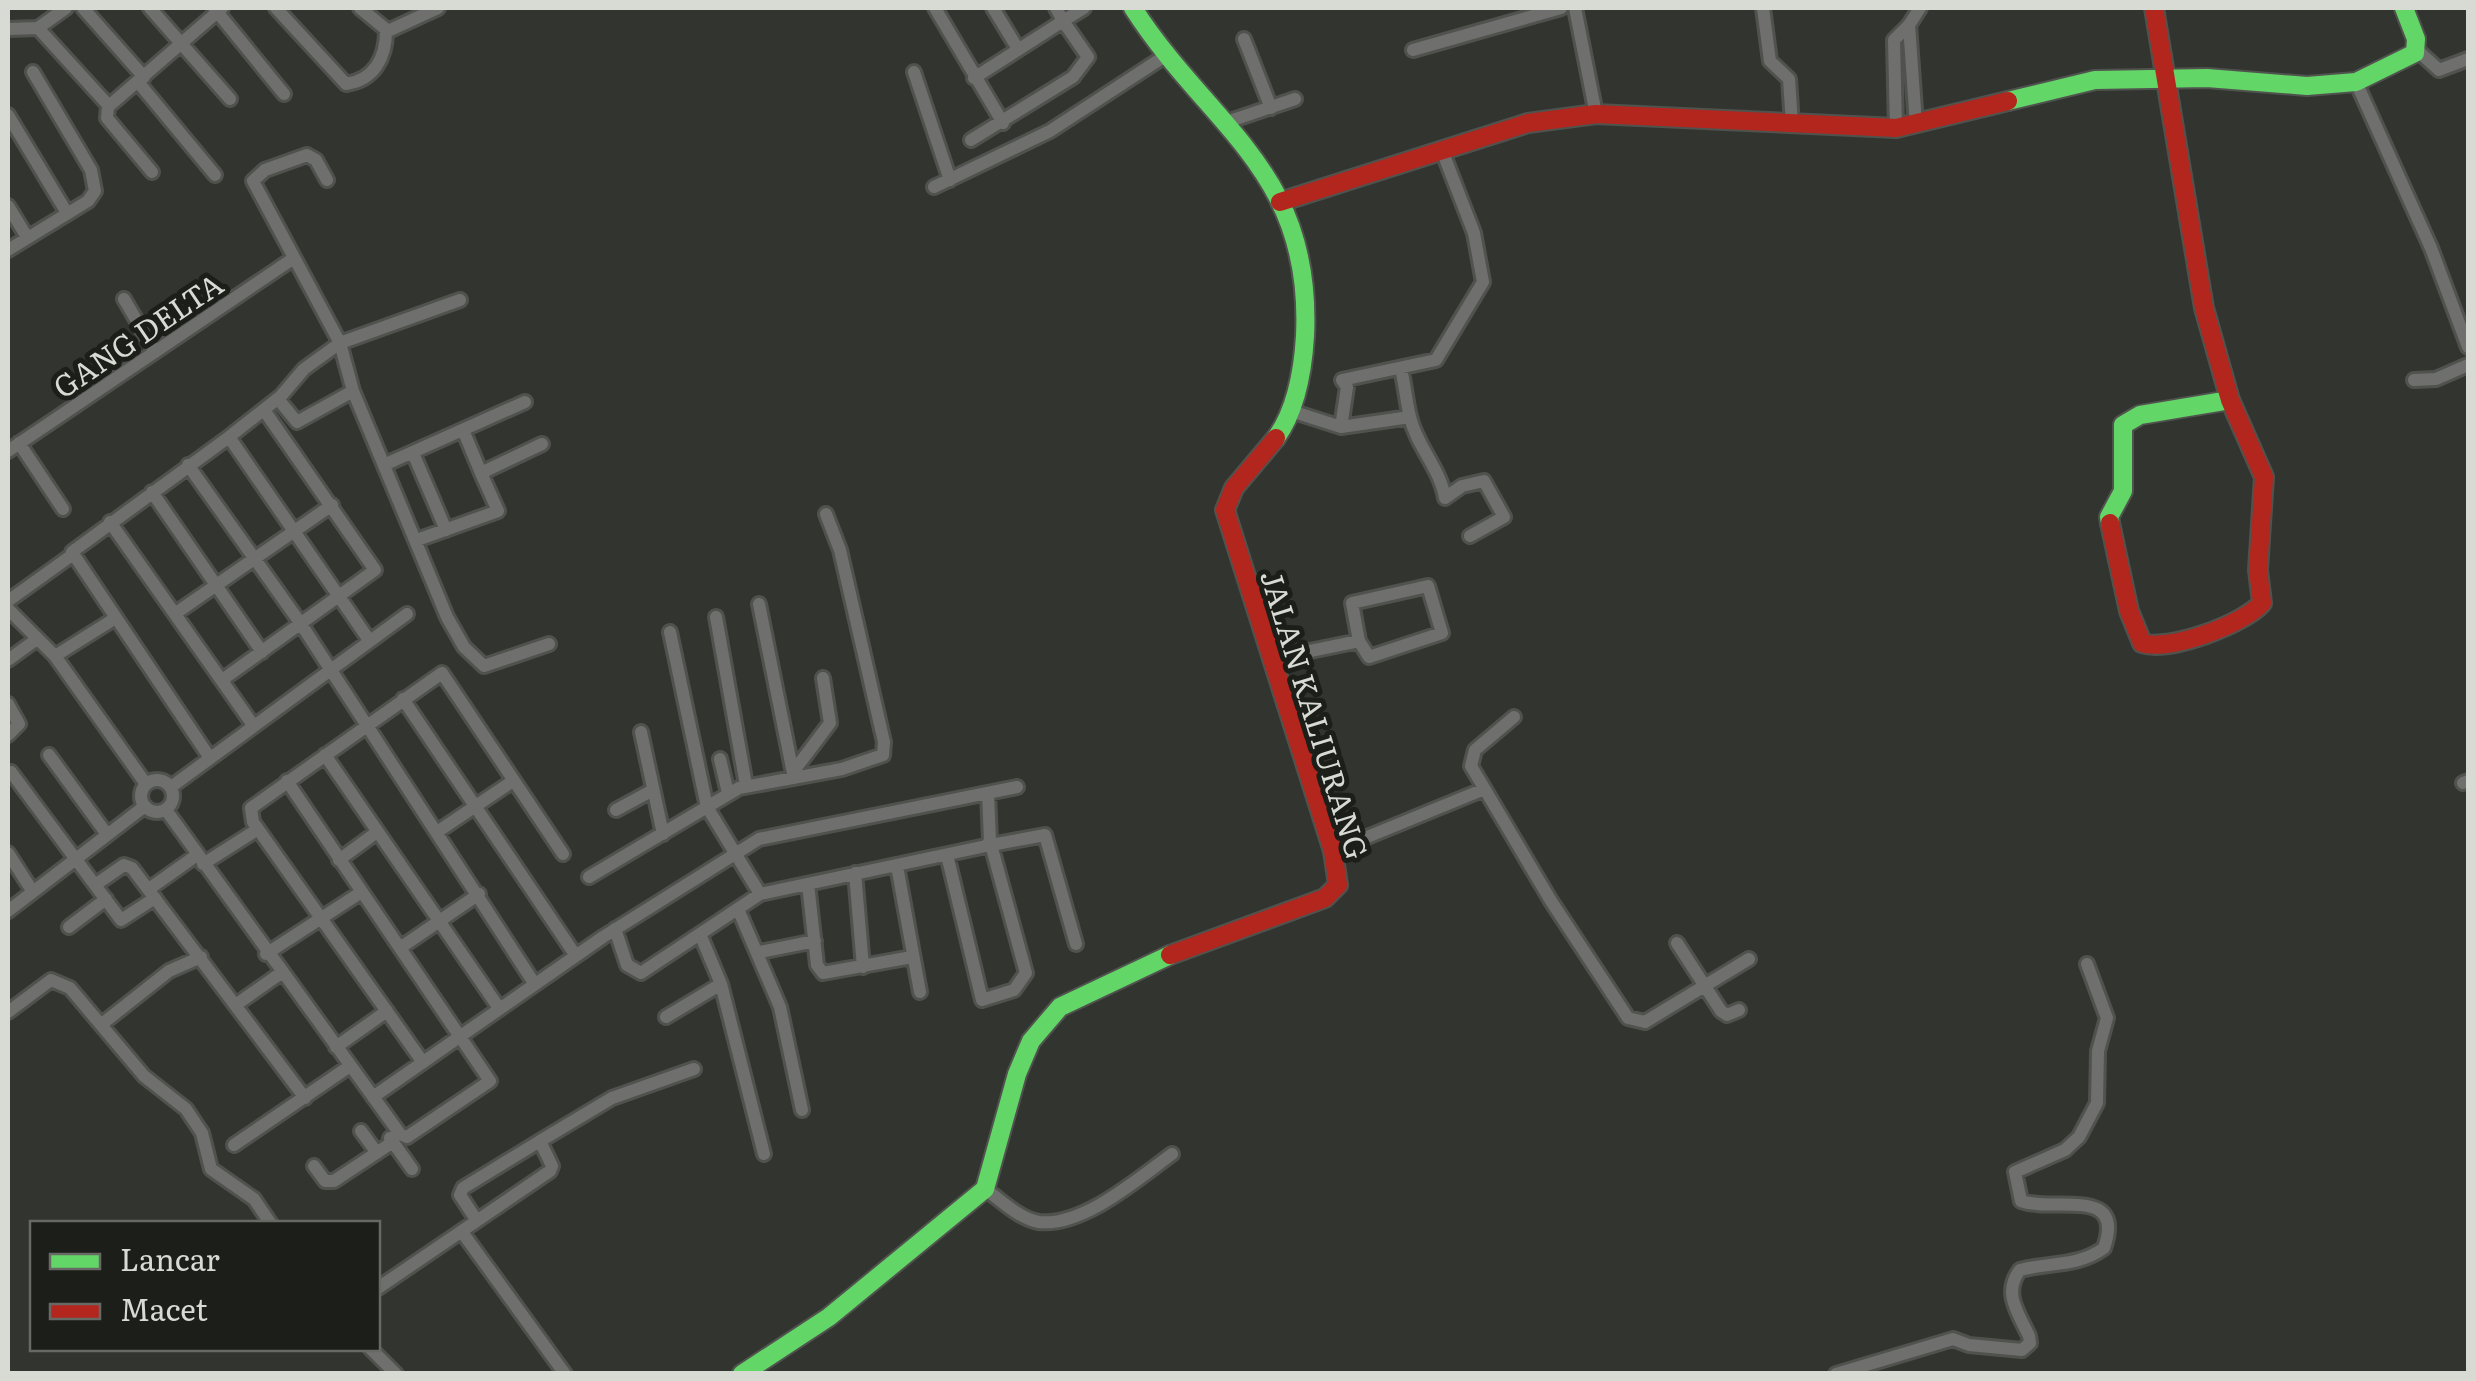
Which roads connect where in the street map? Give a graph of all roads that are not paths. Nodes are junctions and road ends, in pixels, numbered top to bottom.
1 (66, 8) edge
2 (83, 8) edge
3 (150, 8) edge
4 (276, 8) edge
5 (360, 8) edge
6 (434, 8) edge
7 (935, 8) edge
8 (994, 8) edge
9 (1056, 8) edge
10 (1084, 8) edge
11 (1133, 8) edge
12 (1561, 8) edge
13 (1575, 8) edge
14 (1762, 8) edge
15 (1920, 8) edge
16 (2154, 8) edge
17 (2404, 8) edge
18 (218, 9) edge
19 (1063, 21) junction
20 (1909, 25) junction
21 (38, 28) junction
22 (8, 29) edge
23 (386, 31) junction
24 (1244, 39) dead end
25 (181, 45) junction
26 (1018, 49) junction
27 (1413, 50) dead end
28 (2417, 50) junction
29 (1166, 56) junction
30 (2468, 59) edge
31 (33, 72) dead end
32 (914, 72) dead end
33 (2169, 77) junction
34 (974, 78) junction
35 (141, 80) junction
36 (2356, 82) junction
37 (284, 94) dead end
38 (1295, 99) dead end
39 (230, 100) dead end
40 (108, 106) junction
41 (1271, 108) junction
42 (1596, 114) junction
43 (8, 115) edge
44 (1227, 122) junction
45 (1003, 123) junction
46 (1792, 124) junction
47 (1916, 124) junction
48 (1896, 128) junction
49 (971, 140) dead end
50 (1444, 152) junction
51 (152, 172) dead end
52 (215, 175) dead end
53 (327, 180) dead end
54 (950, 180) junction
55 (934, 187) dead end
56 (1280, 202) junction
57 (8, 206) edge
58 (67, 213) junction
59 (27, 237) junction
60 (8, 250) edge
61 (294, 258) junction
62 (124, 299) dead end
63 (460, 300) dead end
64 (340, 343) junction
65 (2468, 347) edge
66 (154, 352) junction
67 (2468, 366) edge
68 (1401, 369) junction
69 (2414, 380) dead end
70 (353, 392) junction
71 (278, 399) junction
72 (2230, 400) junction
73 (526, 402) dead end
74 (264, 410) junction
75 (1290, 411) junction
76 (1410, 417) junction
77 (1340, 427) junction
78 (463, 430) junction
79 (229, 438) junction
80 (542, 444) dead end
81 (13, 447) edge
82 (413, 453) junction
83 (386, 464) junction
84 (188, 466) junction
85 (481, 473) junction
86 (152, 492) junction
87 (332, 505) junction
88 (64, 509) dead end
89 (826, 514) dead end
90 (110, 522) junction
91 (446, 530) junction
92 (293, 533) junction
93 (1470, 536) dead end
94 (417, 540) junction
95 (72, 555) junction
96 (256, 558) junction
97 (216, 586) junction
98 (339, 598) junction
99 (8, 601) edge
100 (759, 604) dead end
101 (8, 609) edge
102 (176, 613) junction
103 (407, 614) dead end
104 (716, 618) dead end
105 (114, 619) junction
106 (301, 624) junction
107 (670, 632) dead end
108 (37, 639) junction
109 (368, 640) junction
110 (1359, 642) junction
111 (549, 644) dead end
112 (262, 652) junction
113 (55, 656) junction
114 (8, 660) edge
115 (1270, 660) junction
116 (328, 668) junction
117 (823, 678) dead end
118 (222, 680) junction
119 (403, 699) junction
120 (8, 704) edge
121 (1514, 717) dead end
122 (253, 724) junction
123 (364, 724) junction
124 (642, 732) dead end
125 (8, 735) edge
126 (49, 755) dead end
127 (325, 755) junction
128 (210, 758) junction
129 (720, 759) dead end
130 (11, 772) dead end
131 (793, 775) junction
132 (287, 781) junction
133 (512, 781) junction
134 (146, 784) junction
135 (746, 785) junction
136 (171, 787) junction
137 (1017, 787) dead end
138 (22, 788) junction
139 (653, 790) junction
140 (1482, 790) junction
141 (728, 793) junction
142 (988, 793) junction
143 (8, 798) edge
144 (145, 806) junction
145 (474, 807) junction
146 (707, 807) junction
147 (166, 810) junction
148 (616, 810) dead end
149 (258, 829) junction
150 (376, 832) junction
151 (437, 832) junction
152 (106, 833) junction
153 (662, 834) junction
154 (991, 843) junction
155 (1333, 850) junction
156 (737, 851) junction
157 (8, 854) edge
158 (563, 854) dead end
159 (947, 855) junction
160 (75, 858) junction
161 (200, 860) junction
162 (339, 860) junction
163 (897, 866) junction
164 (856, 874) junction
165 (590, 878) dead end
166 (808, 884) junction
167 (95, 885) junction
168 (33, 892) junction
169 (360, 892) junction
170 (152, 894) junction
171 (479, 894) junction
172 (760, 894) junction
173 (106, 899) junction
174 (738, 909) junction
175 (8, 912) edge
176 (321, 918) junction
177 (438, 922) junction
178 (68, 927) dead end
179 (614, 930) junction
180 (700, 934) junction
181 (815, 941) junction
182 (1677, 943) dead end
183 (1076, 944) dead end
184 (400, 948) junction
185 (760, 952) junction
186 (266, 954) junction
187 (576, 956) junction
188 (201, 957) junction
189 (912, 957) junction
190 (1750, 959) dead end
191 (2088, 964) dead end
192 (863, 967) junction
193 (281, 973) junction
194 (534, 984) junction
195 (721, 984) junction
196 (1703, 986) junction
197 (920, 992) dead end
198 (238, 1004) junction
199 (500, 1008) junction
200 (1739, 1010) dead end
201 (387, 1011) junction
202 (8, 1012) edge
203 (666, 1017) dead end
204 (102, 1024) junction
205 (460, 1035) junction
206 (336, 1046) junction
207 (422, 1061) junction
208 (350, 1066) junction
209 (694, 1069) dead end
210 (373, 1097) junction
211 (305, 1098) junction
212 (802, 1110) dead end
213 (396, 1128) junction
214 (360, 1131) dead end
215 (392, 1142) junction
216 (540, 1142) junction
217 (234, 1145) dead end
218 (377, 1153) junction
219 (764, 1154) dead end
220 (1172, 1154) dead end
221 (314, 1166) dead end
222 (412, 1169) dead end
223 (985, 1189) junction
224 (268, 1221) edge
225 (477, 1222) junction
226 (462, 1232) junction
227 (380, 1287) edge
228 (373, 1351) edge
229 (396, 1374) edge
230 (565, 1374) edge
231 (742, 1374) edge
232 (1836, 1374) edge

1 - 21 street
2 - 35 street
3 - 25 street
4 - 23 street
5 - 23 street
6 - 23 street
7 - 34 street
8 - 26 street
9 - 19 street
10 - 19 street
11 - 29 street, JALAN KALIURANG
12 - 27 street
13 - 42 street
14 - 46 street
15 - 20 street
16 - 33 street
17 - 28 street
18 - 25 street
18 - 37 street
19 - 26 street
19 - 45 street
20 - 47 street
20 - 48 street
21 - 22 street
21 - 40 street
24 - 41 street
25 - 35 street
25 - 39 street
26 - 34 street
28 - 30 street
28 - 36 street
29 - 44 street, JALAN KALIURANG
29 - 54 street
31 - 58 street
32 - 54 street
33 - 36 street
33 - 47 street
33 - 72 street
34 - 45 street
35 - 40 street
35 - 52 street
36 - 65 street
38 - 41 street
40 - 51 street
41 - 44 street
42 - 46 street
42 - 50 street
43 - 58 street
44 - 56 street, JALAN KALIURANG
45 - 49 street
46 - 48 street
47 - 48 street
50 - 56 street
50 - 68 street
53 - 61 street
54 - 55 street
56 - 75 street, JALAN KALIURANG
57 - 59 street
58 - 59 street
59 - 60 street
61 - 64 street
61 - 66 street, GANG DELTA
62 - 66 street
63 - 64 street
64 - 70 street
64 - 71 street
66 - 81 street, GANG DELTA
67 - 69 street
68 - 76 street
68 - 77 street
70 - 71 street
70 - 83 street
71 - 74 street
72 - 72 street
73 - 78 street
74 - 79 street
74 - 87 street
75 - 77 street
75 - 115 street, JALAN KALIURANG
76 - 77 street
76 - 93 street
78 - 82 street
78 - 85 street
79 - 84 street
79 - 92 street
80 - 85 street
81 - 88 street
82 - 83 street
82 - 91 street
83 - 94 street
84 - 86 street
84 - 96 street
85 - 91 street
86 - 90 street
86 - 97 street
87 - 92 street
87 - 98 street
89 - 131 street
90 - 95 street
90 - 102 street
91 - 94 street
92 - 96 street
92 - 98 street
94 - 111 street
95 - 99 street
95 - 105 street
96 - 97 street
96 - 106 street
97 - 102 street
97 - 112 street
98 - 106 street
98 - 109 street
100 - 131 street
101 - 108 street
102 - 118 street
103 - 109 street
104 - 135 street
105 - 113 street
105 - 128 street
106 - 112 street
106 - 116 street
107 - 146 street
108 - 113 street
108 - 114 street
109 - 116 street
110 - 110 street
110 - 115 street
112 - 118 street
113 - 134 street
115 - 155 street, JALAN KALIURANG
116 - 122 street
116 - 123 street
117 - 131 street
118 - 122 street
119 - 123 street
119 - 133 street
119 - 145 street
120 - 125 street
121 - 140 street
122 - 128 street
123 - 127 street
123 - 151 street
124 - 139 street
126 - 152 street
127 - 132 street
127 - 150 street
128 - 136 street
129 - 141 street
130 - 138 street
131 - 135 street
132 - 149 street
132 - 162 street
133 - 145 street
133 - 158 street
134 - 136 street
134 - 144 street
135 - 141 street
136 - 147 street
137 - 142 street
138 - 143 street
138 - 160 street
139 - 148 street
139 - 153 street
140 - 155 street
140 - 196 street
141 - 146 street
142 - 154 street
142 - 156 street
144 - 147 street
144 - 152 street
145 - 151 street
145 - 187 street
146 - 153 street
146 - 156 street
147 - 161 street
149 - 161 street
149 - 176 street
150 - 162 street
150 - 177 street
151 - 171 street
152 - 160 street
153 - 165 street
154 - 159 street
154 - 159 street
154 - 183 street
155 - 223 street, JALAN KALIURANG
156 - 172 street
156 - 179 street
157 - 168 street
159 - 163 street
160 - 167 street
160 - 168 street
161 - 170 street
161 - 186 street
162 - 169 street
163 - 164 street
163 - 189 street
164 - 166 street
164 - 192 street
166 - 172 street
166 - 181 street
167 - 170 street
167 - 173 street
168 - 175 street
169 - 176 street
169 - 184 street
170 - 173 street
170 - 188 street
171 - 177 street
171 - 194 street
172 - 174 street
173 - 178 street
174 - 180 street
174 - 185 street
176 - 186 street
176 - 201 street
177 - 184 street
177 - 199 street
179 - 180 street
179 - 187 street
180 - 195 street
181 - 185 street
181 - 192 street
182 - 196 street
184 - 205 street
185 - 212 street
186 - 193 street
187 - 194 street
188 - 198 street
188 - 204 street
189 - 192 street
189 - 197 street
190 - 196 street
191 - 232 street
193 - 198 street
193 - 206 street
194 - 199 street
195 - 203 street
195 - 219 street
196 - 200 street
198 - 211 street
199 - 205 street
201 - 206 street
201 - 207 street
202 - 204 street
204 - 224 street
205 - 207 street
205 - 213 street
206 - 208 street
207 - 210 street
208 - 210 street
208 - 211 street
209 - 216 street
210 - 213 street
211 - 217 street
213 - 215 street
214 - 218 street
215 - 218 street
215 - 222 street
216 - 225 street
216 - 225 street
218 - 221 street
220 - 223 street
223 - 231 street
225 - 226 street
226 - 227 street
226 - 230 street
228 - 229 street

